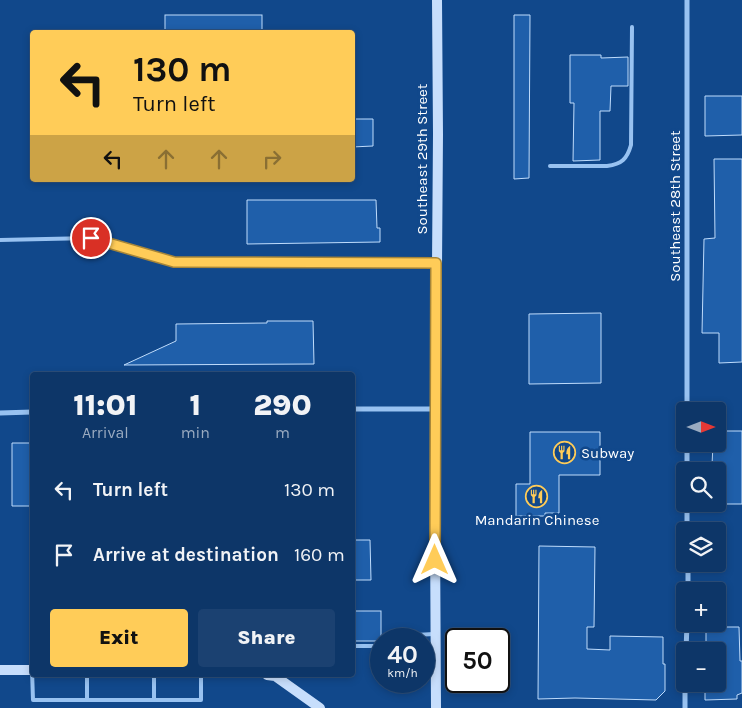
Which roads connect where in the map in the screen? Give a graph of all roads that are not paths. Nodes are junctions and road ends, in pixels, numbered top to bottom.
1 (437, 0) edge
2 (687, 0) edge
3 (632, 28) dead end
4 (550, 166) dead end
5 (0, 240) edge
6 (436, 263) junction
7 (687, 402) edge
8 (355, 409) edge
9 (436, 409) junction
10 (30, 412) edge
11 (0, 413) edge
12 (436, 634) joint
13 (355, 646) edge
14 (370, 646) edge
15 (0, 670) edge
16 (30, 670) edge
17 (32, 677) edge
18 (87, 677) edge
19 (154, 677) edge
20 (201, 677) edge
21 (276, 677) edge
22 (685, 692) edge
23 (87, 700) junction
24 (154, 700) junction
25 (320, 708) edge
26 (436, 708) edge
27 (685, 708) edge

1 - 6 main road, Southeast 29th Street
2 - 7 street, Southeast 28th Street
3 - 4 lane
5 - 6 lane
6 - 9 main road, Southeast 29th Street
8 - 9 street
9 - 12 main road, Southeast 29th Street
10 - 11 street
12 - 26 main road, Southeast 29th Street
13 - 14 lane
15 - 16 main road
17 - 23 lane
18 - 23 lane
19 - 24 lane
20 - 24 lane
21 - 25 main road
22 - 27 street
23 - 24 lane

